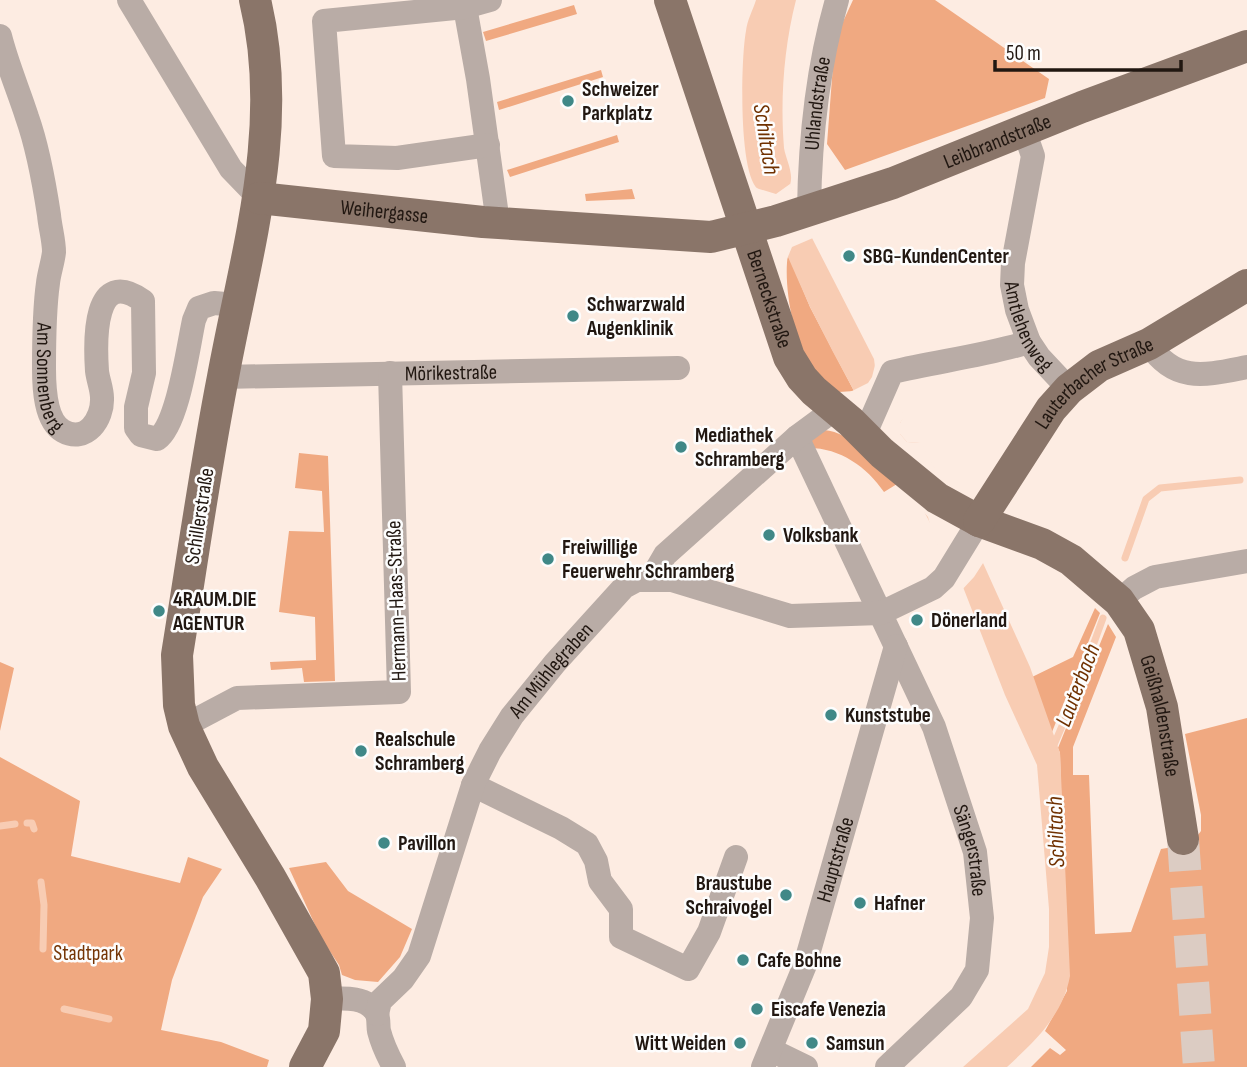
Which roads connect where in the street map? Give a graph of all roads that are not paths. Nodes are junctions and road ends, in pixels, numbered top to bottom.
1 (128, 0) edge
2 (255, 0) edge
3 (490, 0) edge
4 (670, 0) edge
5 (837, 0) edge
6 (465, 8) junction
7 (0, 36) edge
8 (1247, 46) edge
9 (1024, 130) junction
10 (488, 145) junction
11 (259, 198) junction
12 (806, 211) junction
13 (498, 223) junction
14 (759, 226) junction
15 (1247, 285) edge
16 (237, 305) junction
17 (1030, 342) junction
18 (1149, 344) junction
19 (1247, 367) edge
20 (678, 368) dead end
21 (390, 373) junction
22 (223, 377) junction
23 (1069, 389) junction
24 (850, 422) junction
25 (797, 437) junction
26 (970, 521) junction
27 (1247, 561) edge
28 (651, 579) junction
29 (1119, 601) junction
30 (881, 613) junction
31 (896, 646) junction
32 (184, 726) junction
33 (472, 785) junction
34 (1183, 839) tunnel mouth
35 (736, 857) dead end
36 (327, 999) junction
37 (377, 1014) junction
38 (767, 1058) edge
39 (305, 1067) edge
40 (394, 1067) edge
41 (806, 1067) edge
42 (887, 1067) edge

1 - 11 street
2 - 11 main road, Schillerstraße
3 - 6 street
4 - 14 main road, Berneckstraße
5 - 12 street, Uhlandstraße
6 - 10 street
6 - 10 street
7 - 16 street, Am Sonnenberg
8 - 9 main road, Leibbrandstraße
9 - 12 main road, Leibbrandstraße
9 - 17 street, Amtlehenweg
10 - 13 street
11 - 13 main road, Weihergasse
11 - 16 main road, Schillerstraße
12 - 14 main road, Leibbrandstraße
13 - 14 main road, Weihergasse
14 - 24 main road, Berneckstraße
15 - 18 main road, Lauterbacher Straße
16 - 22 main road, Schillerstraße
17 - 23 street, Amtlehenweg
17 - 24 street
18 - 19 street
18 - 23 main road, Lauterbacher Straße
20 - 21 street, Mörikestraße
21 - 22 street, Mörikestraße
21 - 32 street, Hermann-Haas-Straße
22 - 32 main road, Schillerstraße
23 - 26 main road, Lauterbacher Straße
24 - 25 street
24 - 26 main road, Berneckstraße
25 - 28 street
25 - 30 street
26 - 29 main road, Geißhaldenstraße
26 - 30 street
27 - 29 street
28 - 30 street
28 - 33 street, Am Mühlegraben
29 - 34 main road, Geißhaldenstraße
30 - 31 street, Sängerstraße
31 - 38 street, Hauptstraße
31 - 42 street, Sängerstraße
32 - 36 main road, Schillerstraße
33 - 35 street
33 - 37 street, Am Mühlegraben
36 - 37 street
36 - 39 main road, Schillerstraße
37 - 40 street
38 - 41 street

